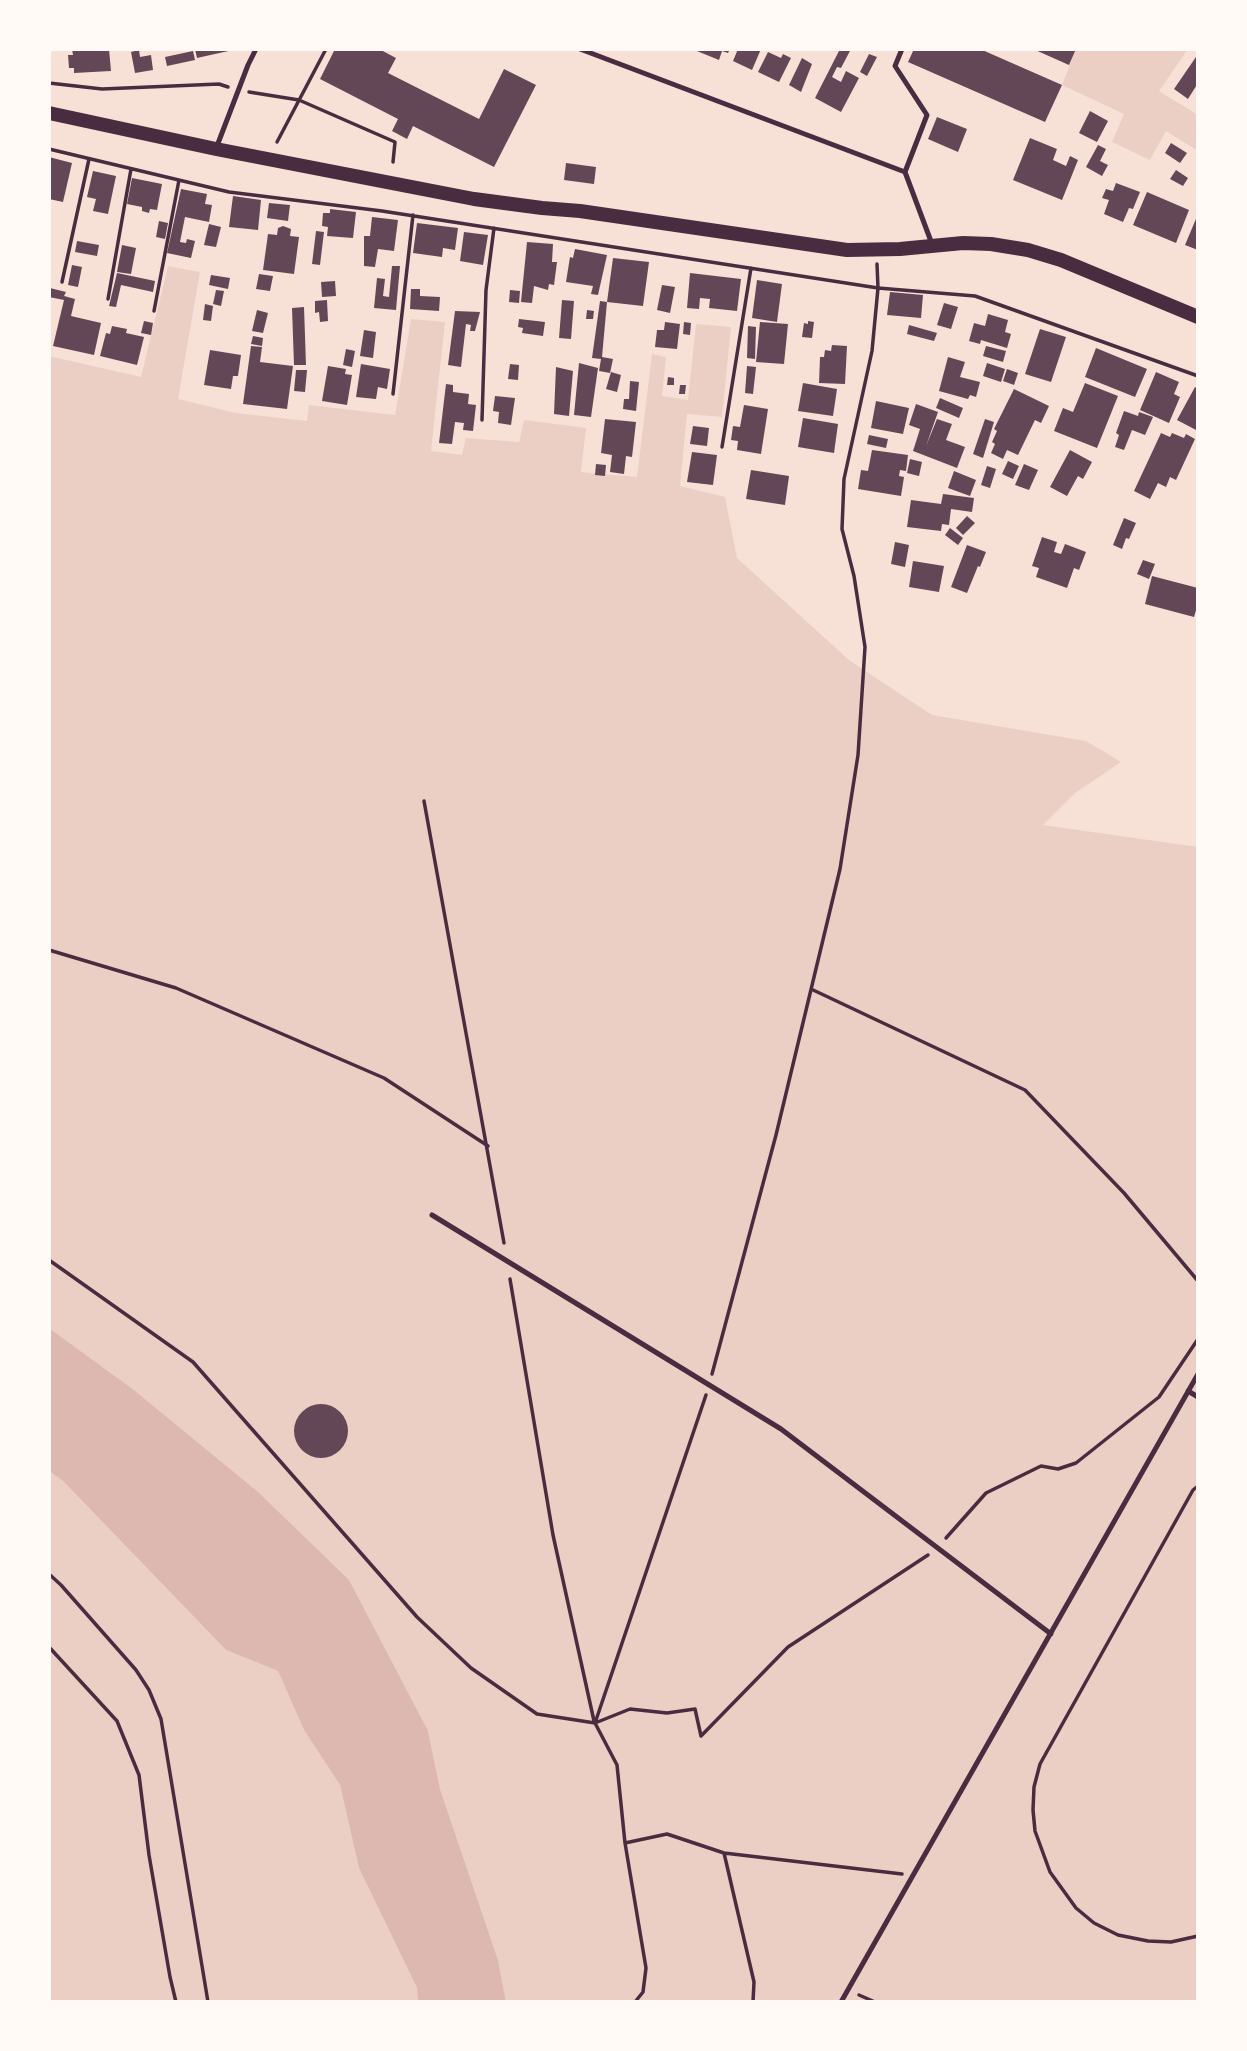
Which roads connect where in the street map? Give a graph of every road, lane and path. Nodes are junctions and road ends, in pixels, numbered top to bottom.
1 (256, 49) edge
2 (326, 49) edge
3 (580, 49) edge
4 (902, 49) edge
5 (49, 113) edge
6 (277, 142) dead end
7 (49, 149) edge
8 (216, 149) junction
9 (89, 159) junction
10 (131, 169) junction
11 (905, 172) junction
12 (179, 180) junction
13 (413, 215) junction
14 (494, 228) junction
15 (932, 244) junction
16 (876, 250) junction
17 (751, 268) junction
18 (62, 282) dead end
19 (878, 288) junction
20 (108, 299) dead end
21 (155, 311) dead end
22 (1198, 317) edge
23 (1198, 376) edge
24 (393, 394) dead end
25 (482, 420) dead end
26 (722, 447) dead end
27 (49, 950) edge
28 (811, 989) junction
29 (488, 1146) dead end
30 (432, 1215) dead end
31 (49, 1260) edge
32 (1198, 1281) edge
33 (1198, 1339) edge
34 (1198, 1374) edge
35 (709, 1385) junction
36 (1188, 1391) junction
37 (1198, 1397) edge
38 (1198, 1486) edge
39 (938, 1548) junction
40 (49, 1574) edge
41 (1051, 1634) junction
42 (49, 1647) edge
43 (595, 1723) junction
44 (625, 1843) junction
45 (724, 1853) junction
46 (913, 1875) junction
47 (1198, 1936) edge
48 (176, 2002) edge
49 (208, 2002) edge
50 (635, 2002) edge
51 (753, 2002) edge
52 (841, 2002) edge

1 - 8 lane
2 - 6 path
3 - 11 lane
4 - 11 lane
5 - 8 main road
7 - 9 path
8 - 16 main road
9 - 10 path
9 - 18 path
10 - 12 path
10 - 20 path
11 - 15 lane
12 - 13 path
12 - 21 path
13 - 14 path
13 - 24 path
14 - 17 path
14 - 25 path
15 - 16 main road
15 - 22 main road
16 - 19 path
17 - 19 path
17 - 26 path
19 - 23 path
19 - 28 path
27 - 29 path
28 - 32 path
28 - 35 path
30 - 35 lane
31 - 43 path
33 - 39 path
34 - 36 lane
35 - 39 lane
35 - 43 path
36 - 37 lane
36 - 41 lane
38 - 47 path
39 - 41 lane
39 - 43 path
40 - 49 path
41 - 46 lane
42 - 48 path
43 - 44 path
44 - 45 path
44 - 50 path
45 - 46 path
45 - 51 path
46 - 52 lane

